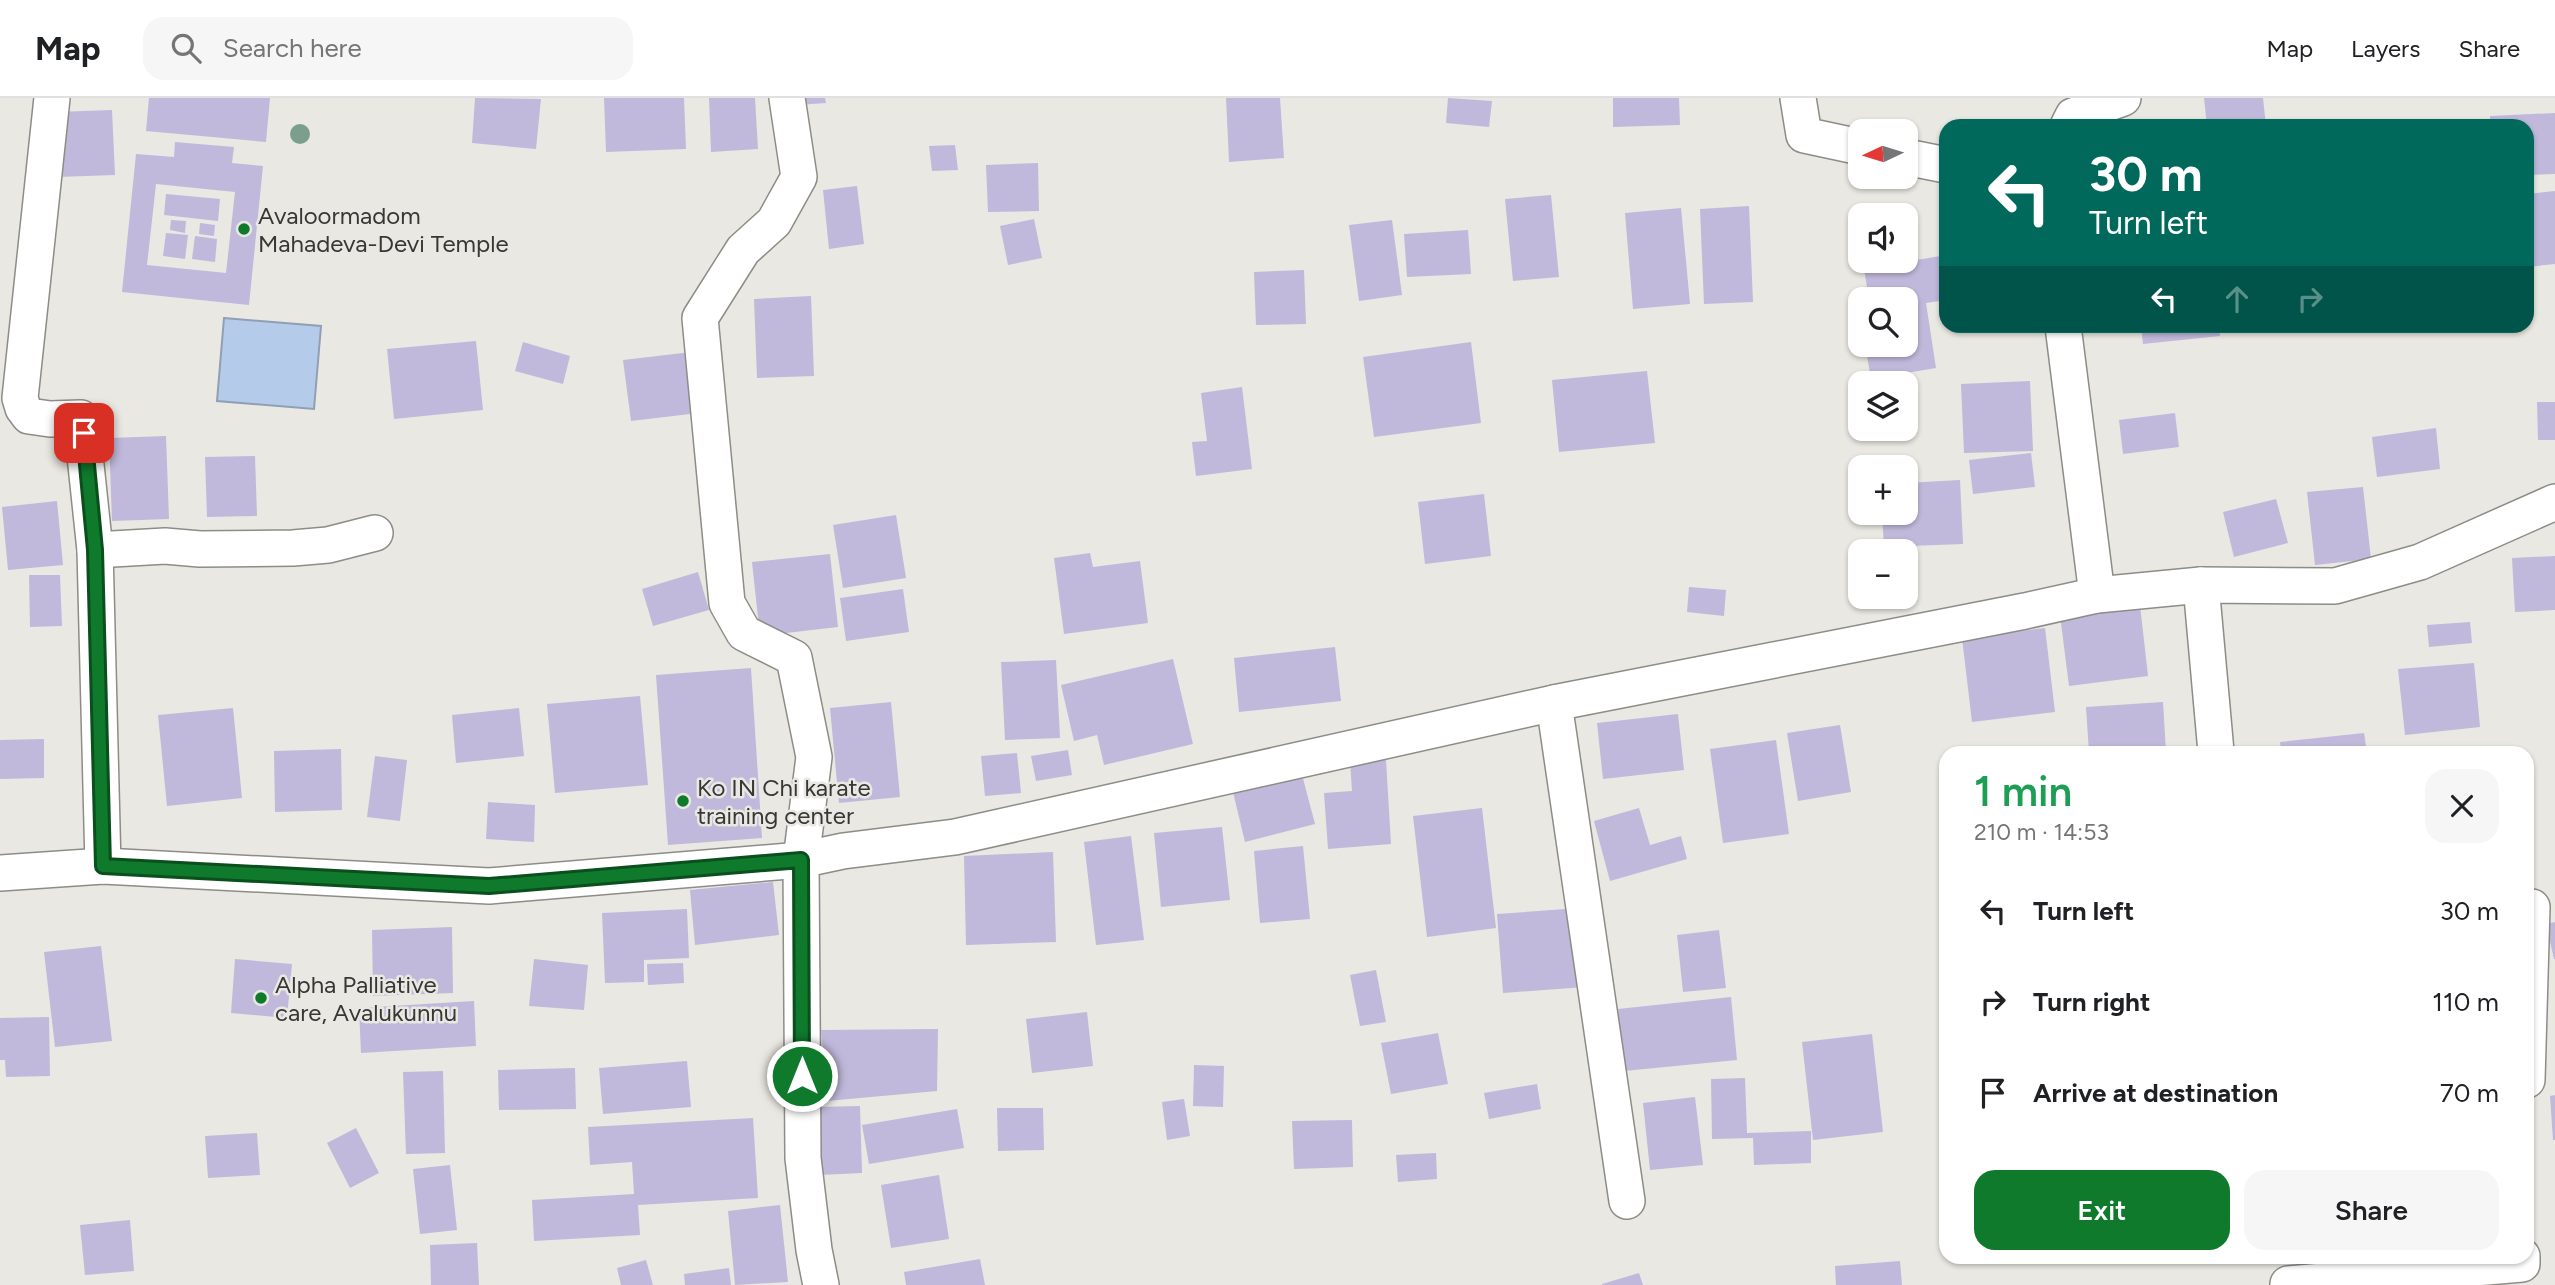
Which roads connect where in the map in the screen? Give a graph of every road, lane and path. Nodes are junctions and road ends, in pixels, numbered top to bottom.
1 (52, 98) edge
2 (787, 98) edge
3 (1798, 98) edge
4 (2123, 98) edge
5 (2072, 119) edge
6 (1848, 144) edge
7 (1918, 159) edge
8 (1939, 164) edge
9 (2064, 333) edge
10 (2555, 502) edge
11 (375, 533) dead end
12 (95, 550) junction
13 (2201, 585) junction
14 (2097, 595) junction
15 (1554, 703) junction
16 (2215, 746) edge
17 (801, 860) junction
18 (103, 866) junction
19 (0, 873) edge
20 (1627, 1201) dead end
21 (2522, 1264) edge
22 (2286, 1275) edge
23 (821, 1285) edge

1 - 12 street
2 - 17 street
3 - 6 street
4 - 5 street
7 - 8 street
9 - 14 street
10 - 13 street
11 - 12 street
12 - 18 street
13 - 14 street
13 - 16 street
14 - 15 street
15 - 17 street
15 - 20 street
17 - 18 street
17 - 23 street
18 - 19 street
21 - 22 street

